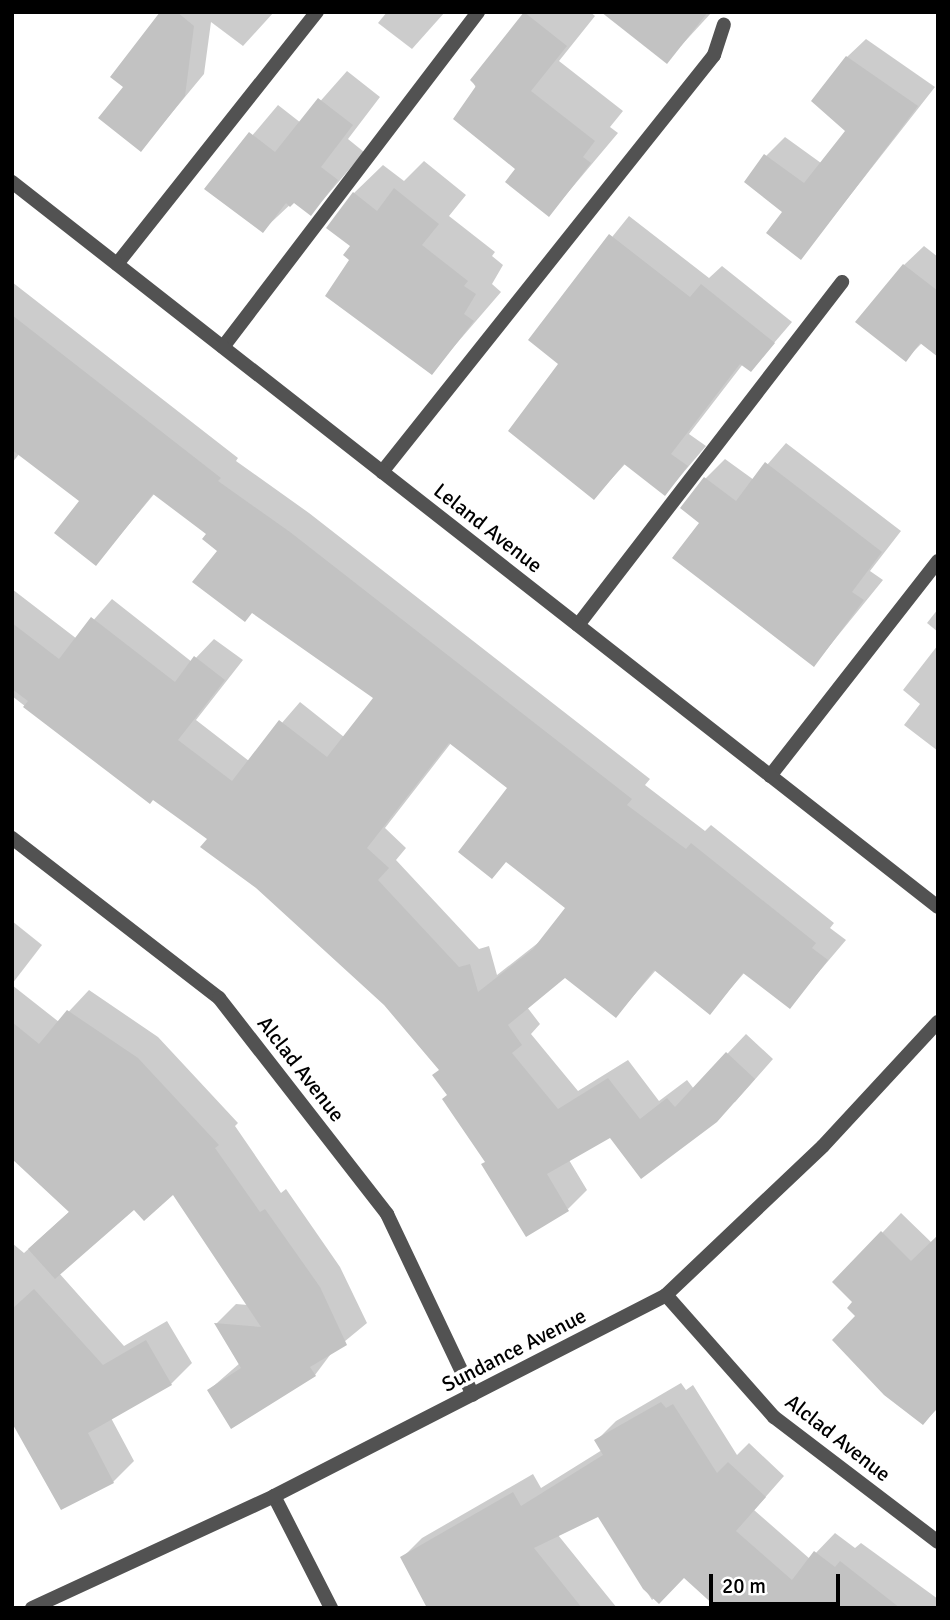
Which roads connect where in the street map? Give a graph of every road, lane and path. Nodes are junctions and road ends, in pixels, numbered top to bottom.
1 (317, 12) edge
2 (478, 12) edge
3 (724, 25) dead end
4 (12, 182) edge
5 (117, 264) junction
6 (842, 282) dead end
7 (223, 346) junction
8 (382, 472) junction
9 (938, 561) edge
10 (578, 625) junction
11 (770, 776) junction
12 (12, 838) edge
13 (938, 907) edge
14 (938, 1022) edge
15 (666, 1295) junction
16 (473, 1395) junction
17 (274, 1496) junction
18 (938, 1542) edge
19 (32, 1608) edge
20 (331, 1608) edge

1 - 5 street
2 - 7 street
3 - 8 street
4 - 5 street, Leland Avenue
5 - 7 street, Leland Avenue
6 - 10 street
7 - 8 street, Leland Avenue
8 - 10 street, Leland Avenue
9 - 11 street
10 - 11 street, Leland Avenue
11 - 13 street, Leland Avenue
12 - 16 street, Alclad Avenue
14 - 15 street, Sundance Avenue
15 - 16 street, Sundance Avenue
15 - 18 street, Alclad Avenue
16 - 17 street, Sundance Avenue
17 - 19 street, Sundance Avenue
17 - 20 street

